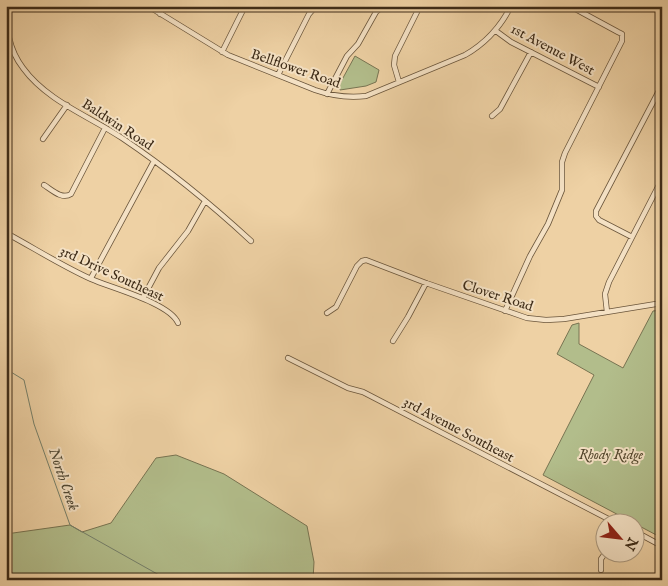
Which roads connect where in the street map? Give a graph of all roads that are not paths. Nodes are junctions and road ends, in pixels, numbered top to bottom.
1 (9, 6) edge
2 (148, 6) edge
3 (164, 6) edge
4 (245, 6) edge
5 (316, 6) edge
6 (420, 6) edge
7 (511, 6) edge
8 (570, 6) edge
9 (382, 7) edge
10 (160, 14) junction
11 (496, 31) junction
12 (222, 52) junction
13 (531, 52) junction
14 (278, 76) junction
15 (399, 82) junction
16 (662, 85) edge
17 (599, 87) junction
18 (327, 94) junction
19 (67, 105) junction
20 (492, 116) dead end
21 (105, 128) junction
22 (43, 140) dead end
23 (154, 161) junction
24 (662, 179) edge
25 (44, 185) dead end
26 (205, 201) junction
27 (6, 233) edge
28 (632, 238) junction
29 (251, 241) dead end
30 (90, 278) junction
31 (426, 284) junction
32 (143, 298) junction
33 (662, 302) edge
34 (506, 311) junction
35 (607, 312) junction
36 (327, 313) dead end
37 (178, 324) dead end
38 (393, 340) dead end
39 (288, 358) dead end
40 (599, 514) edge
41 (646, 537) edge
42 (662, 546) edge
43 (601, 564) edge
44 (601, 570) dead end

1 - 19 street, Baldwin Road
2 - 10 street, Bellflower Road
3 - 10 street
4 - 12 street
5 - 14 street
6 - 15 street
7 - 11 street, Bellflower Road
8 - 17 street
9 - 18 street
10 - 12 street, Bellflower Road
11 - 13 street, 1st Avenue West
11 - 15 street, Bellflower Road
12 - 14 street, Bellflower Road
13 - 17 street, 1st Avenue West
13 - 20 street
14 - 18 street, Bellflower Road
15 - 18 street, Bellflower Road
16 - 28 street
17 - 34 street
19 - 21 street, Baldwin Road
19 - 22 street
21 - 23 street, Baldwin Road
21 - 25 street
23 - 26 street, Baldwin Road
23 - 30 street
24 - 28 street
26 - 29 street, Baldwin Road
26 - 32 street
27 - 30 street, 3rd Drive Southeast
28 - 35 street
30 - 32 street, 3rd Drive Southeast
31 - 34 street, Clover Road
31 - 36 street, Clover Road
31 - 38 street
32 - 37 street, 3rd Drive Southeast
33 - 35 street, Clover Road
34 - 35 street, Clover Road
39 - 40 street, 3rd Avenue Southeast
41 - 42 street
43 - 44 street

